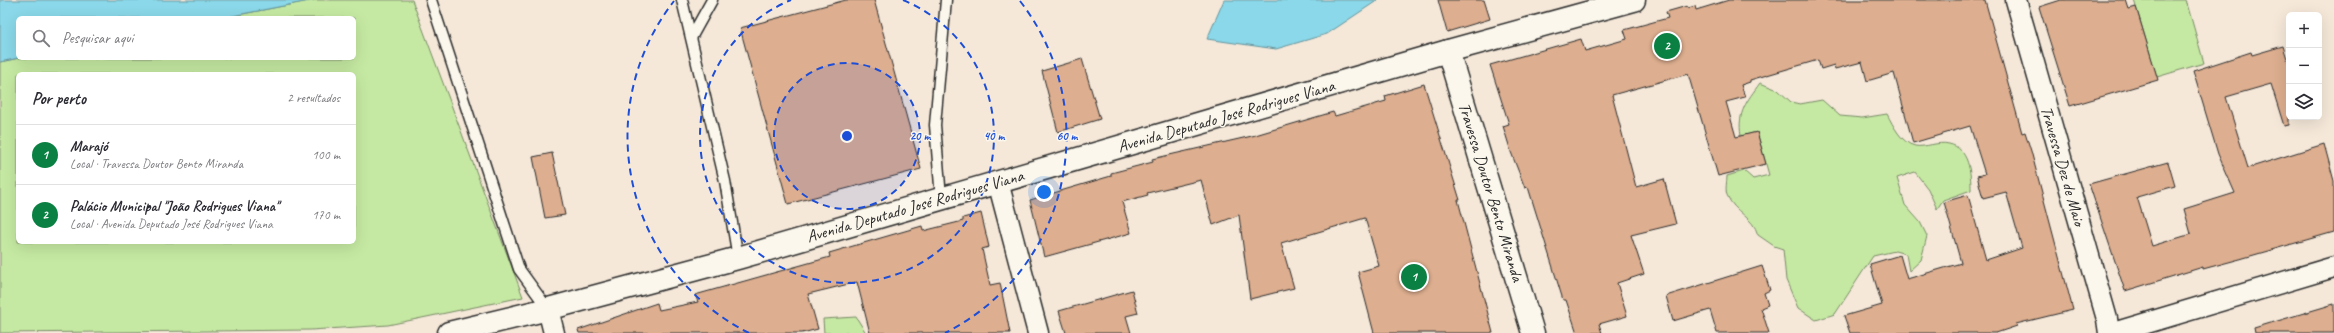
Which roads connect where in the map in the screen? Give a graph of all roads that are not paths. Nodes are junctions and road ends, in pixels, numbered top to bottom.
1 (431, 0) edge
2 (682, 0) edge
3 (712, 0) edge
4 (946, 0) edge
5 (1634, 0) edge
6 (2016, 0) edge
7 (1602, 4) edge
8 (692, 36) junction
9 (1448, 51) junction
10 (998, 182) junction
11 (941, 198) junction
12 (738, 258) junction
13 (2334, 267) edge
14 (548, 309) junction
15 (448, 333) edge
16 (554, 333) edge
17 (1038, 333) edge
18 (1533, 333) edge
19 (2109, 333) edge
20 (2113, 333) edge

1 - 14 lane
2 - 8 lane
3 - 8 lane
4 - 11 lane
5 - 7 street, Avenida Deputado José Rodrigues Viana
6 - 19 street, Travessa Dez de Maio
7 - 9 street, Avenida Deputado José Rodrigues Viana
8 - 12 lane
9 - 10 street, Avenida Deputado José Rodrigues Viana
9 - 18 street, Travessa Doutor Bento Miranda
10 - 11 street, Avenida Deputado José Rodrigues Viana
10 - 17 street
11 - 12 street, Avenida Deputado José Rodrigues Viana
12 - 14 street, Avenida Deputado José Rodrigues Viana
13 - 20 street
14 - 15 street, Avenida Deputado José Rodrigues Viana
14 - 16 street

